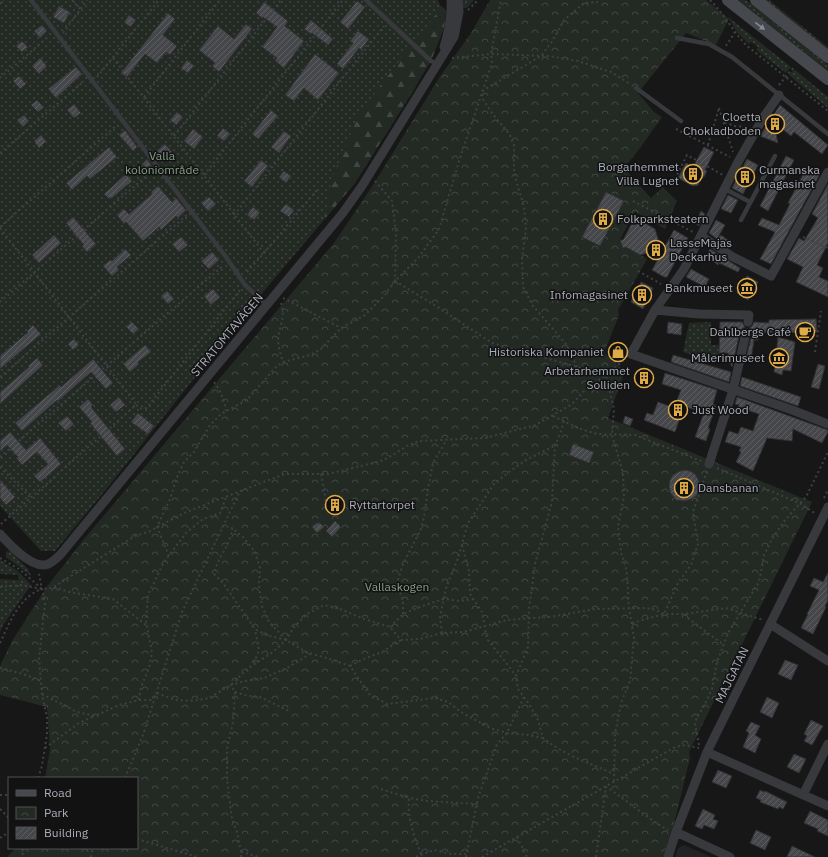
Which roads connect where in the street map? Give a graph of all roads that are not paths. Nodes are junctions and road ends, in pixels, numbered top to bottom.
1 (31, 0) edge
2 (366, 0) edge
3 (451, 0) edge
4 (458, 0) edge
5 (728, 0) edge
6 (756, 0) edge
7 (677, 38) dead end
8 (828, 57) edge
9 (440, 61) junction
10 (828, 79) edge
11 (636, 88) road end
12 (777, 93) junction
13 (681, 121) dead end
14 (828, 134) edge
15 (775, 156) dead end
16 (827, 174) edge
17 (725, 188) junction
18 (750, 202) junction
19 (741, 220) dead end
20 (701, 236) junction
21 (267, 305) junction
22 (655, 310) junction
23 (748, 318) dead end
24 (746, 333) dead end
25 (733, 390) junction
26 (828, 424) edge
27 (709, 464) road end
28 (828, 507) edge
29 (0, 534) edge
30 (767, 622) junction
31 (828, 661) edge
32 (828, 744) edge
33 (708, 752) junction
34 (803, 795) junction
35 (828, 806) edge
36 (673, 832) junction
37 (668, 857) edge
38 (730, 857) edge

1 - 21 lane
2 - 9 lane
3 - 9 street, STRATOMTAVÄGEN
4 - 9 street, STRATOMTAVÄGEN
5 -> 10 main road
6 - 8 main road
7 - 12 lane
9 - 21 street, STRATOMTAVÄGEN
11 - 13 lane
12 - 14 lane
12 - 17 street
15 - 18 lane
16 - 20 street
17 - 18 lane
17 - 20 street
18 - 19 lane
20 - 22 street
21 - 29 street, STRATOMTAVÄGEN
22 - 23 street
22 - 25 street
24 - 25 street
25 - 26 street
25 - 27 street
28 - 30 street, MAJGATAN
30 - 31 street
30 - 33 street, MAJGATAN
32 - 34 street
33 - 34 street
33 - 36 street, MAJGATAN
34 - 35 street
36 - 37 street, MAJGATAN
36 - 38 street

